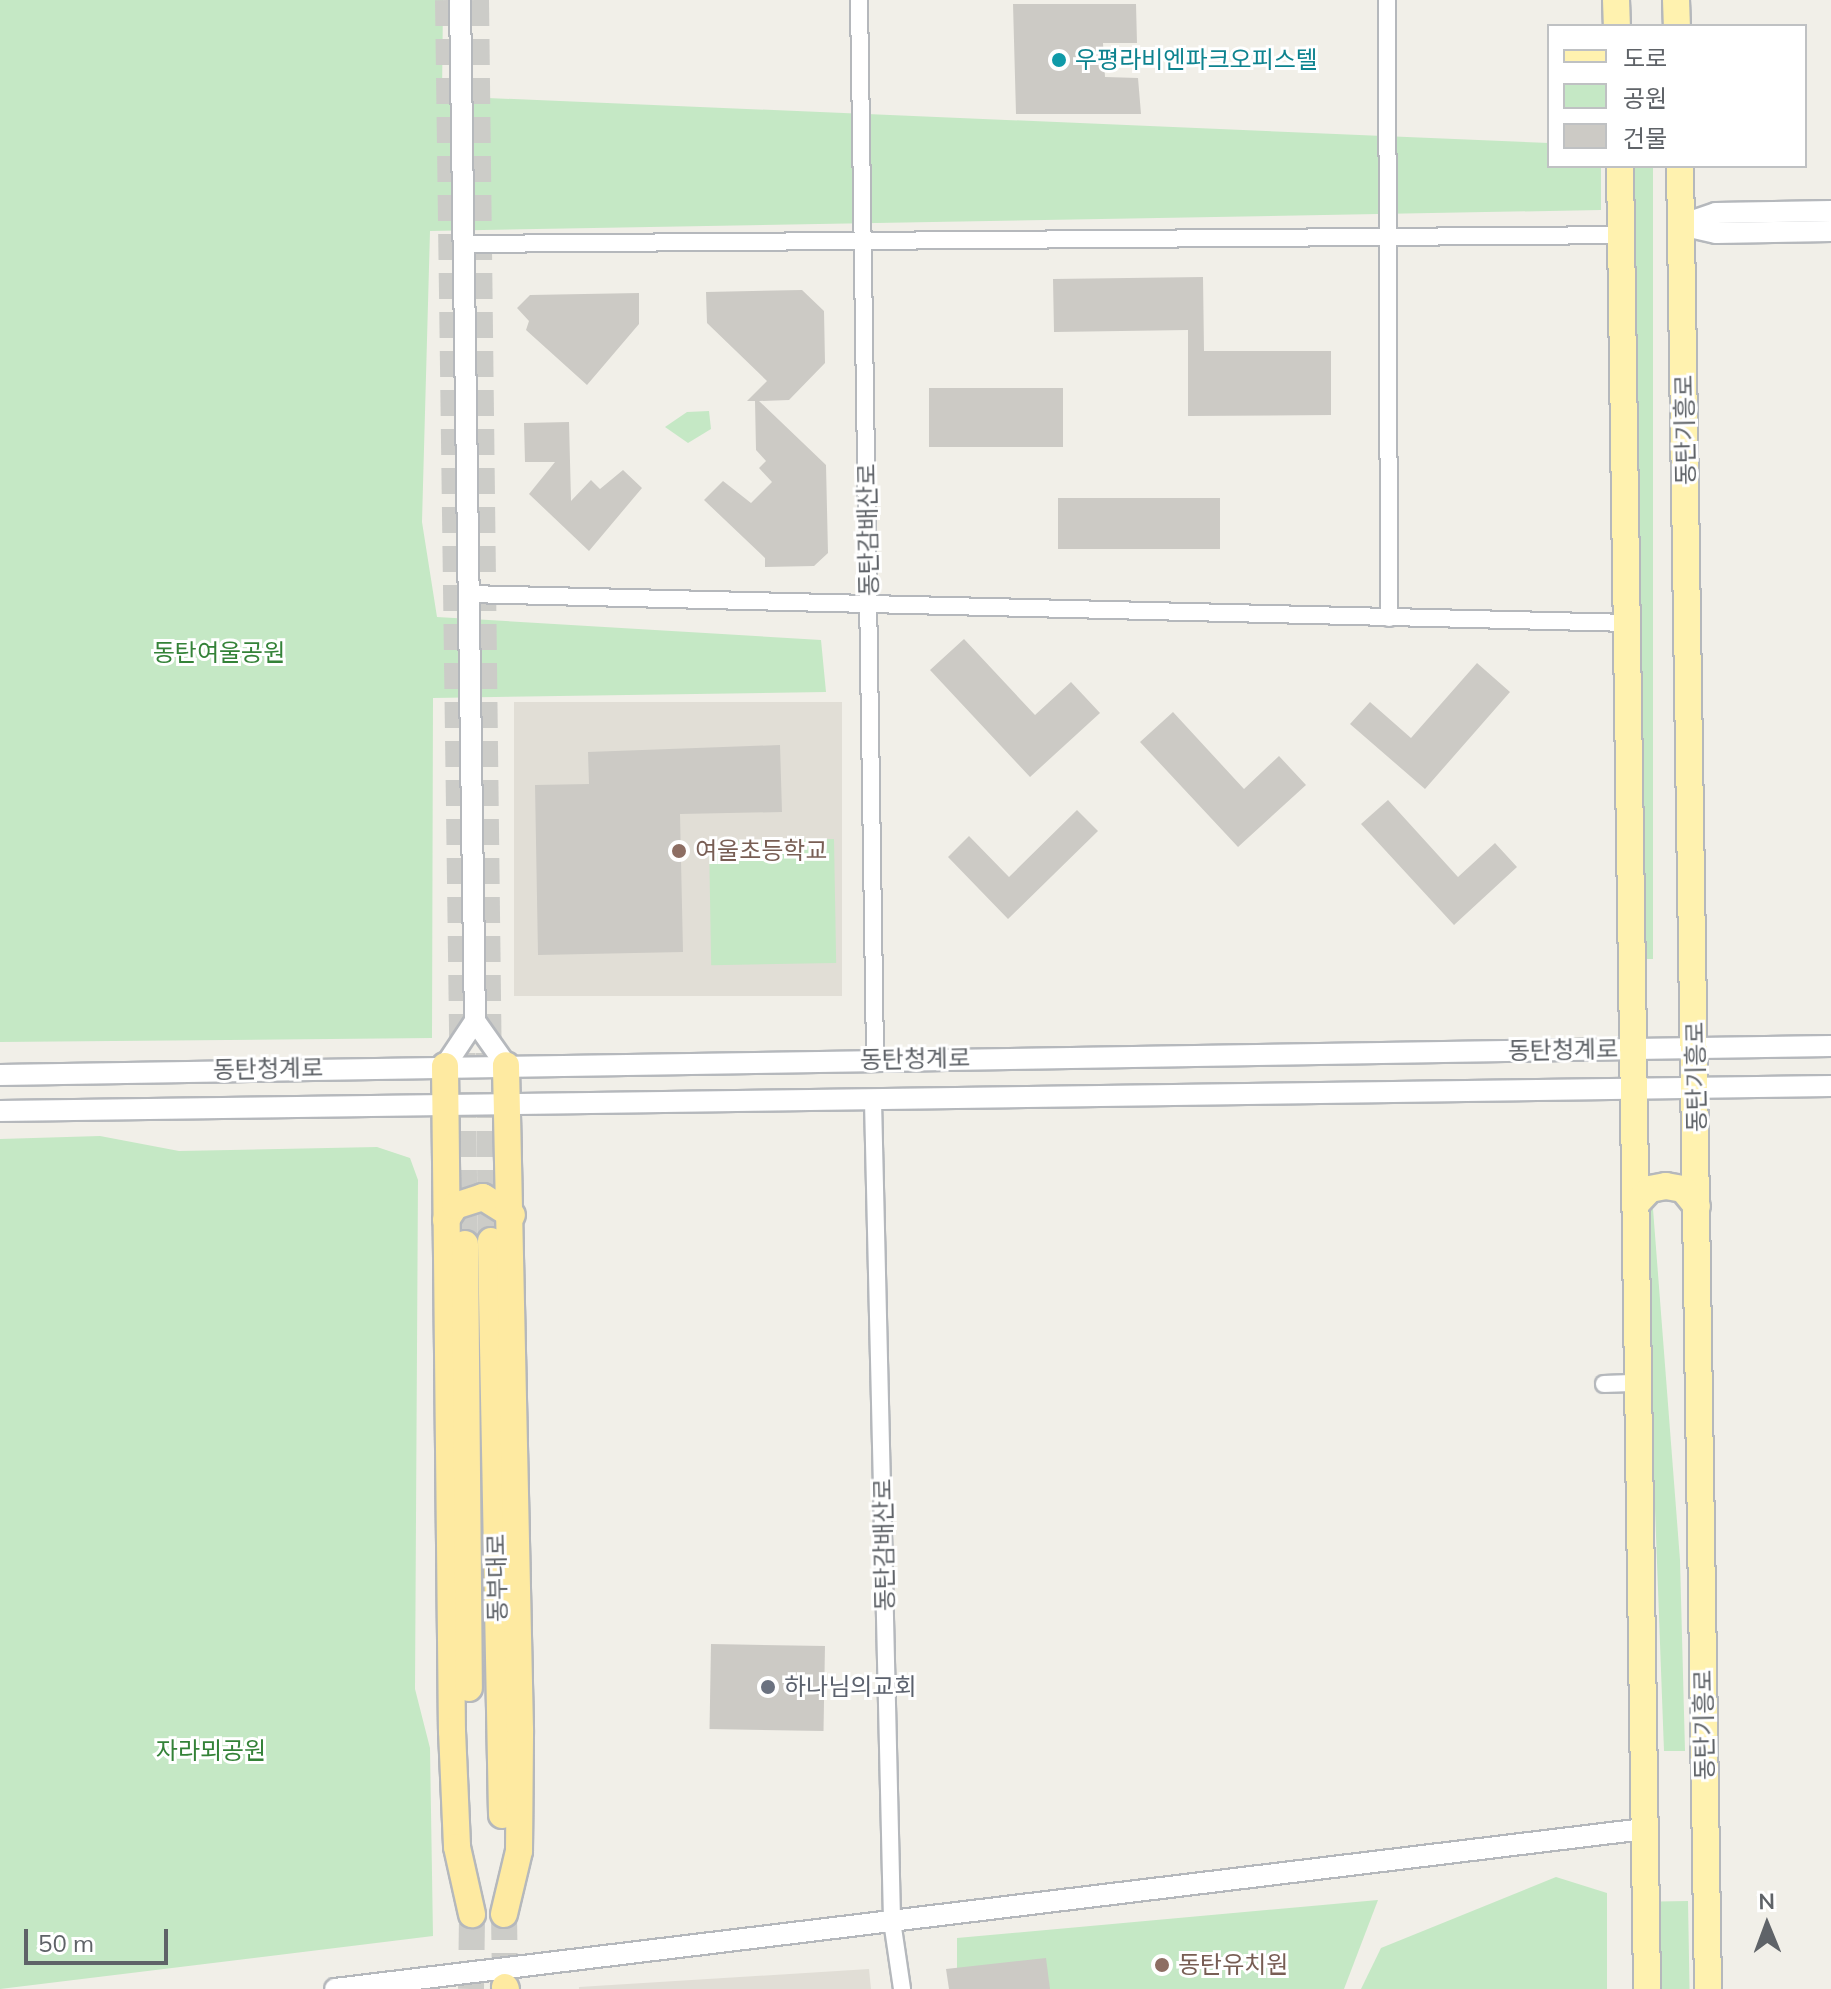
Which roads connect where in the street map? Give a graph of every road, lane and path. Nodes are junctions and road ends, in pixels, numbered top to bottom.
1 (859, 0) edge
2 (1387, 0) edge
3 (1616, 0) edge
4 (1676, 0) edge
5 (460, 2) edge
6 (1617, 24) edge
7 (1677, 24) edge
8 (1620, 168) edge
9 (1680, 168) edge
10 (1831, 211) edge
11 (1681, 225) junction
12 (1831, 231) edge
13 (1387, 234) junction
14 (1621, 235) junction
15 (863, 241) junction
16 (462, 244) junction
17 (468, 594) junction
18 (869, 604) junction
19 (1389, 618) junction
20 (1627, 623) junction
21 (475, 1021) junction
22 (1831, 1046) edge
23 (1695, 1048) junction
24 (1633, 1049) junction
25 (875, 1059) junction
26 (506, 1065) junction
27 (445, 1066) junction
28 (0, 1075) edge
29 (1831, 1086) edge
30 (1696, 1088) junction
31 (1634, 1089) junction
32 (873, 1101) junction
33 (507, 1106) junction
34 (445, 1107) junction
35 (0, 1111) edge
36 (1635, 1205) junction
37 (1697, 1206) junction
38 (512, 1215) junction
39 (446, 1220) junction
40 (1638, 1383) junction
41 (1604, 1384) dead end
42 (1644, 1829) junction
43 (892, 1921) junction
44 (335, 1989) edge
45 (902, 1989) edge
46 (1647, 1989) edge
47 (1708, 1989) edge

1 - 15 street, 동탄감배산로
2 - 13 street
3 - 6 main road
4 - 7 main road
5 - 16 street
8 - 14 main road
9 - 11 main road, 동탄기흥로
10 - 11 street
11 - 12 street
11 - 23 main road, 동탄기흥로
13 - 14 street
13 - 15 street
13 - 19 street
14 - 20 main road
15 - 16 street
15 - 18 street, 동탄감배산로
16 - 17 street
17 - 18 street
17 - 21 street
18 - 19 street
18 - 25 street, 동탄감배산로
19 - 20 street
20 - 24 main road
21 - 26 street
21 - 27 street
22 - 23 street, 동탄청계로
23 - 24 street, 동탄청계로
23 - 30 main road, 동탄기흥로
24 - 25 street, 동탄청계로
24 - 31 main road
25 - 26 street, 동탄청계로
26 - 27 street, 동탄청계로
26 - 33 highway
27 - 28 street, 동탄청계로
27 - 34 highway
29 - 30 street, 동탄청계로
30 - 31 street, 동탄청계로
30 - 37 main road, 동탄기흥로
31 - 32 street, 동탄청계로
31 - 36 main road
32 - 33 street, 동탄청계로
32 - 43 street, 동탄감배산로
33 - 34 street, 동탄청계로
33 - 38 highway
34 - 35 street, 동탄청계로
34 - 39 highway
36 - 37 main road
36 - 40 main road
37 - 47 main road, 동탄기흥로
38 - 39 highway
38 - 39 highway, 동부대로
40 - 41 street
40 - 42 main road
42 - 43 street
42 - 46 main road
43 - 44 street
43 - 45 street, 동탄감배산로

